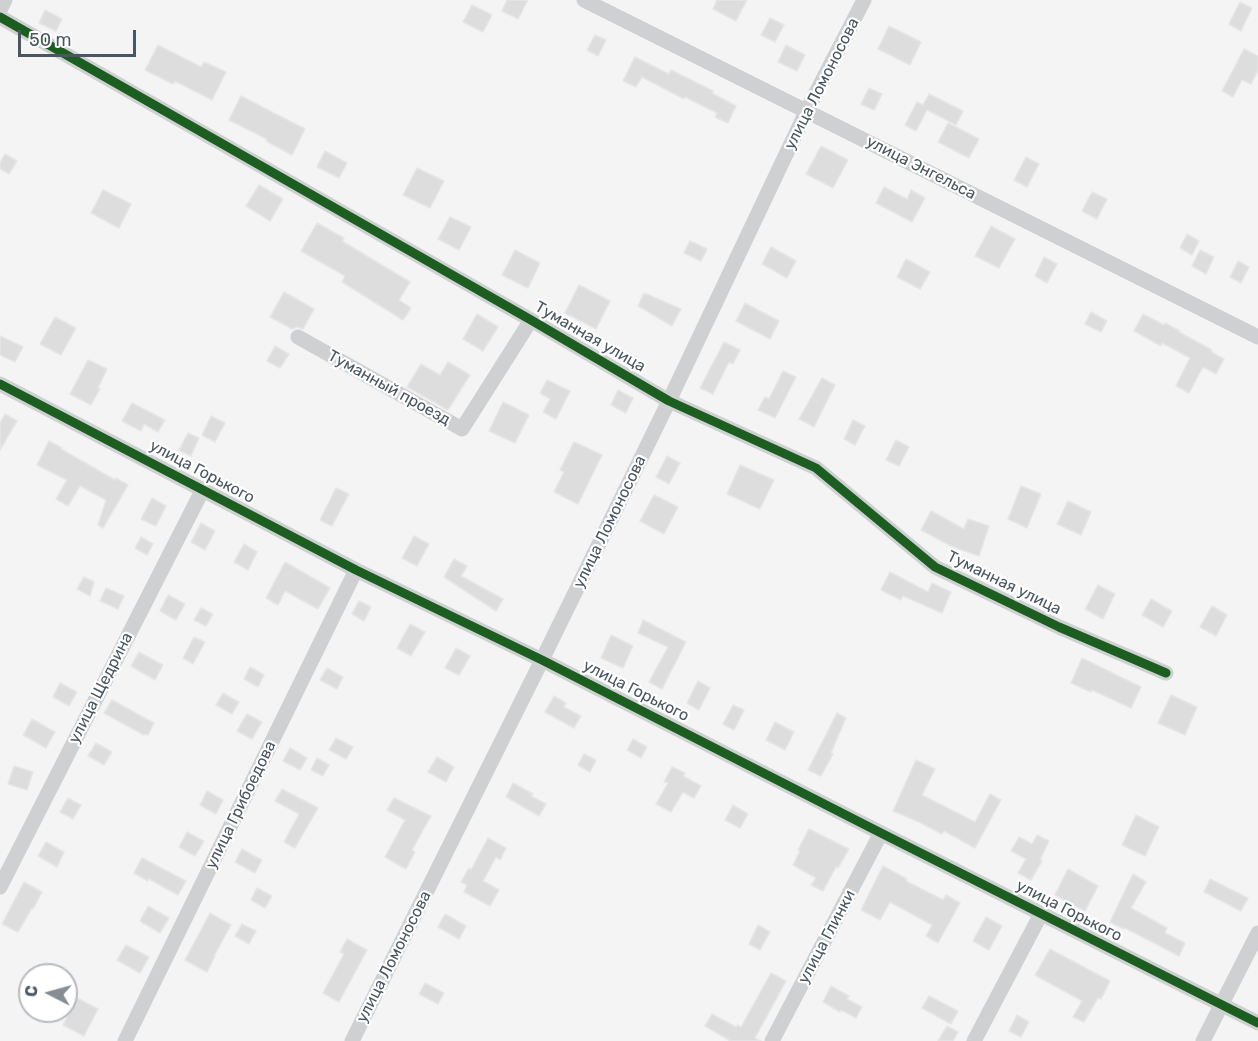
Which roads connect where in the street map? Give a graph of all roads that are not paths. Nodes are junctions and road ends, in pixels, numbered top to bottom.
1 (5, 0) edge
2 (584, 0) edge
3 (864, 0) edge
4 (0, 10) edge
5 (0, 17) edge
6 (807, 110) junction
7 (531, 320) junction
8 (298, 337) dead end
9 (1258, 337) edge
10 (0, 384) edge
11 (669, 401) junction
12 (203, 489) junction
13 (356, 570) junction
14 (542, 660) junction
15 (1166, 673) dead end
16 (881, 833) junction
17 (0, 888) edge
18 (1041, 914) junction
19 (1258, 933) edge
20 (1222, 1004) junction
21 (1258, 1023) edge
22 (125, 1041) edge
23 (352, 1041) edge
24 (772, 1041) edge
25 (974, 1041) edge
26 (1203, 1041) edge

1 - 4 street
2 - 6 street, улица Энгельса
3 - 6 street, улица Ломоносова
5 - 7 street, Туманная улица
6 - 9 street, улица Энгельса
6 - 11 street, улица Ломоносова
7 - 8 street, Туманный проезд
7 - 11 street, Туманная улица
10 - 12 street, улица Горького
11 - 14 street, улица Ломоносова
11 - 15 street, Туманная улица
12 - 13 street, улица Горького
12 - 17 street, улица Щедрина
13 - 14 street, улица Горького
13 - 22 street, улица Грибоедова
14 - 16 street, улица Горького
14 - 23 street, улица Ломоносова
16 - 18 street, улица Горького
16 - 24 street, улица Глинки
18 - 20 street, улица Горького
18 - 25 street
19 - 20 street
20 - 21 street, улица Горького
20 - 26 street

